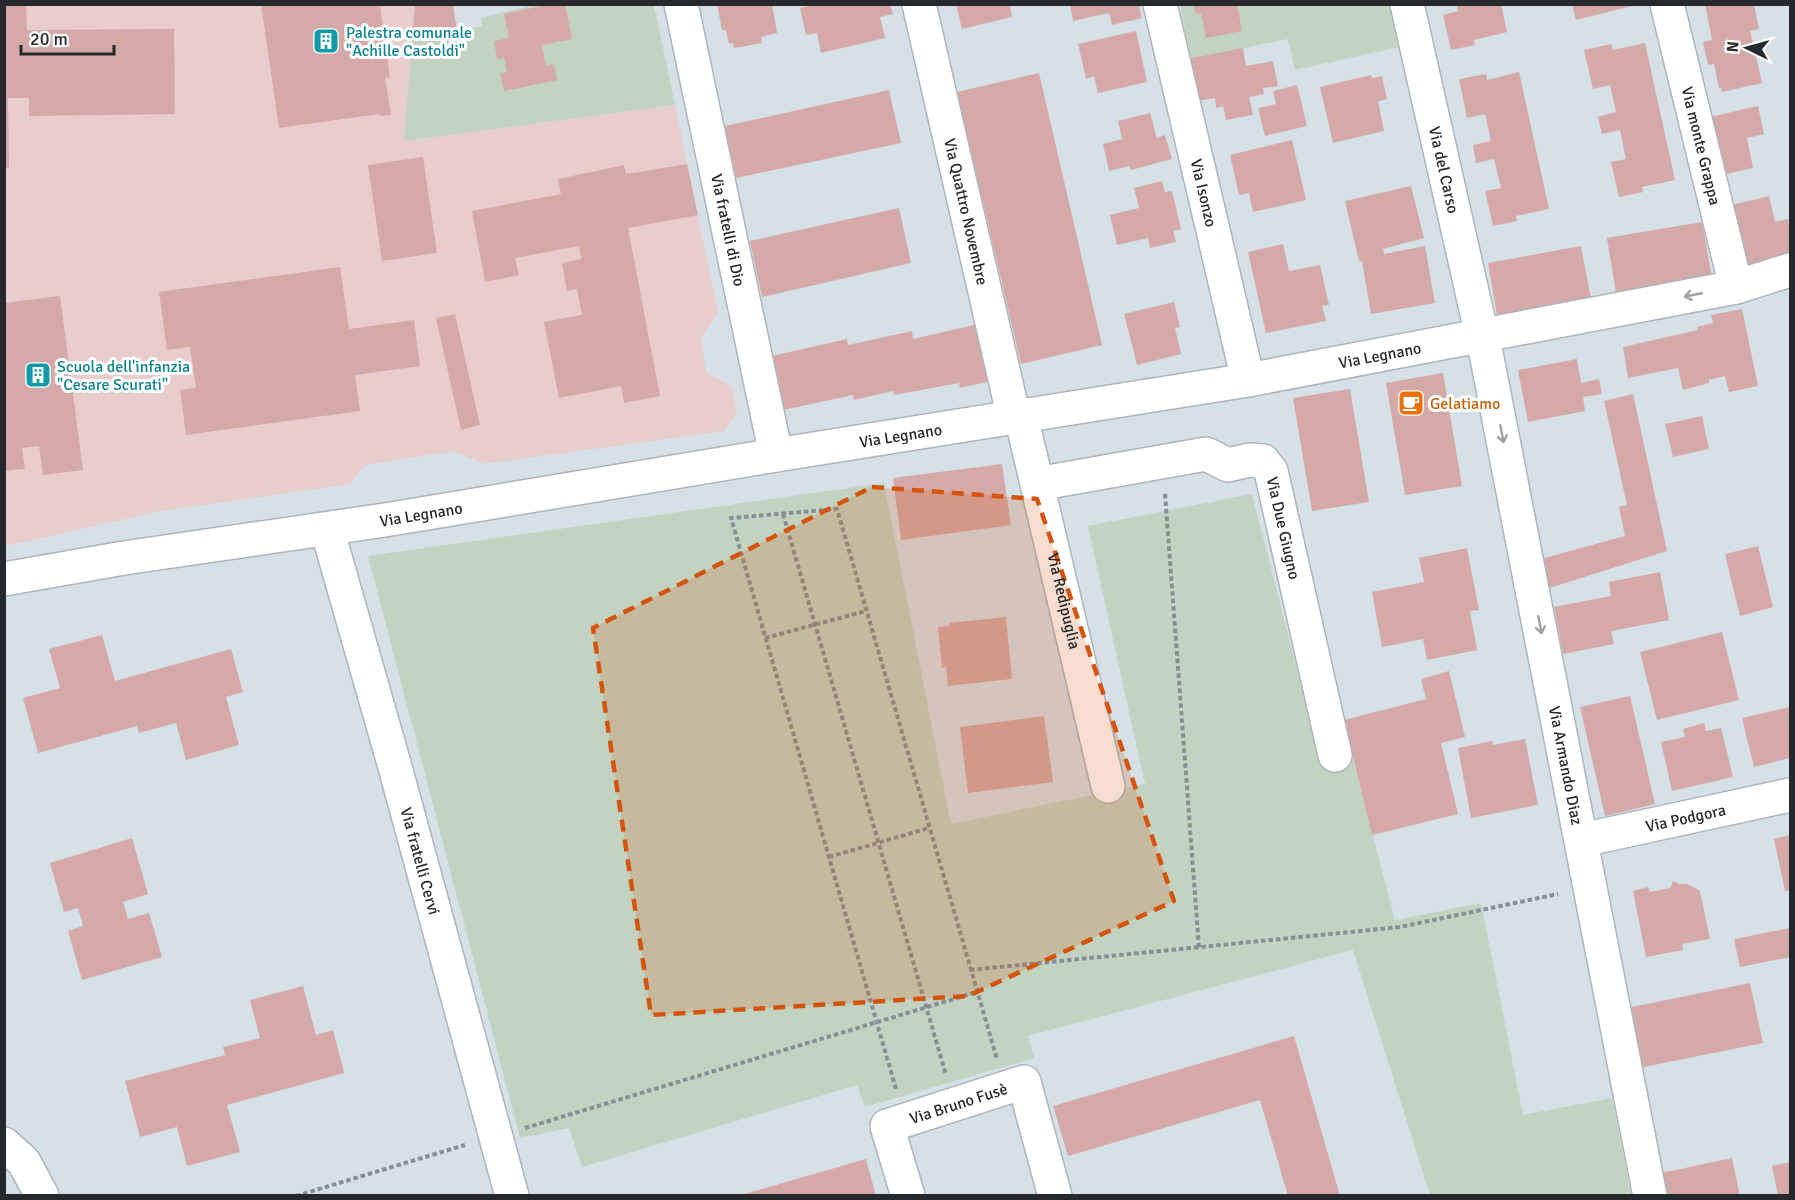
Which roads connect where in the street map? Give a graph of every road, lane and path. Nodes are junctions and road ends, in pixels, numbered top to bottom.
1 (681, 4) edge
2 (919, 4) edge
3 (1160, 4) edge
4 (1407, 4) edge
5 (1667, 4) edge
6 (1791, 270) edge
7 (1736, 287) junction
8 (1482, 335) junction
9 (1248, 380) junction
10 (1017, 417) junction
11 (776, 455) junction
12 (1162, 461) junction
13 (1037, 484) junction
14 (783, 514) junction
15 (327, 529) junction
16 (4, 579) edge
17 (866, 611) junction
18 (815, 624) junction
19 (765, 638) junction
20 (1335, 755) dead end
21 (1108, 786) dead end
22 (1791, 795) edge
23 (929, 828) junction
24 (1582, 840) junction
25 (878, 843) junction
26 (829, 857) junction
27 (1591, 887) junction
28 (1199, 948) junction
29 (970, 970) junction
30 (976, 992) junction
31 (926, 1008) junction
32 (877, 1023) junction
33 (1006, 1089) junction
34 (954, 1104) junction
35 (905, 1120) junction
36 (524, 1128) dead end
37 (476, 1143) dead end
38 (4, 1144) edge
39 (42, 1196) edge
40 (296, 1196) edge
41 (512, 1196) edge
42 (908, 1196) edge
43 (1055, 1196) edge
44 (1650, 1196) edge

1 - 11 street, Via fratelli di Dio
2 - 10 street, Via Quattro Novembre
3 - 9 street, Via Isonzo
4 - 8 street, Via del Carso
5 - 7 street, Via monte Grappa
6 - 7 street, Via Legnano
7 -> 8 street, Via Legnano
8 - 9 street, Via Legnano
8 -> 24 street, Via Armando Diaz
9 - 10 street, Via Legnano
10 - 11 street, Via Legnano
10 - 13 street, Via Redipuglia
11 - 15 street, Via Legnano
12 - 13 street, Via Due Giugno
12 - 20 street, Via Due Giugno
12 - 28 path
13 - 21 street, Via Redipuglia
14 - 17 path
14 - 18 path
14 - 19 path
15 - 16 street, Via Legnano
15 - 41 street, Via fratelli Cervi
17 - 18 path
17 - 23 path
18 - 19 path
18 - 25 path
19 - 26 path
22 - 24 street, Via Podgora
23 - 25 path
23 - 29 path
24 - 27 street, Via Armando Diaz
25 - 26 path
25 - 31 path
26 - 32 path
27 - 28 path
27 - 44 street, Via Armando Diaz
28 - 29 path
29 - 30 path
30 - 31 path
30 - 33 path
31 - 32 path
31 - 34 path
32 - 35 path
32 - 36 path
33 - 34 street, Via Bruno Fusè
33 - 43 street, Via Bruno Fusè
34 - 35 street, Via Bruno Fusè
35 - 42 street, Via Bruno Fusè
37 - 40 path
38 - 39 street

